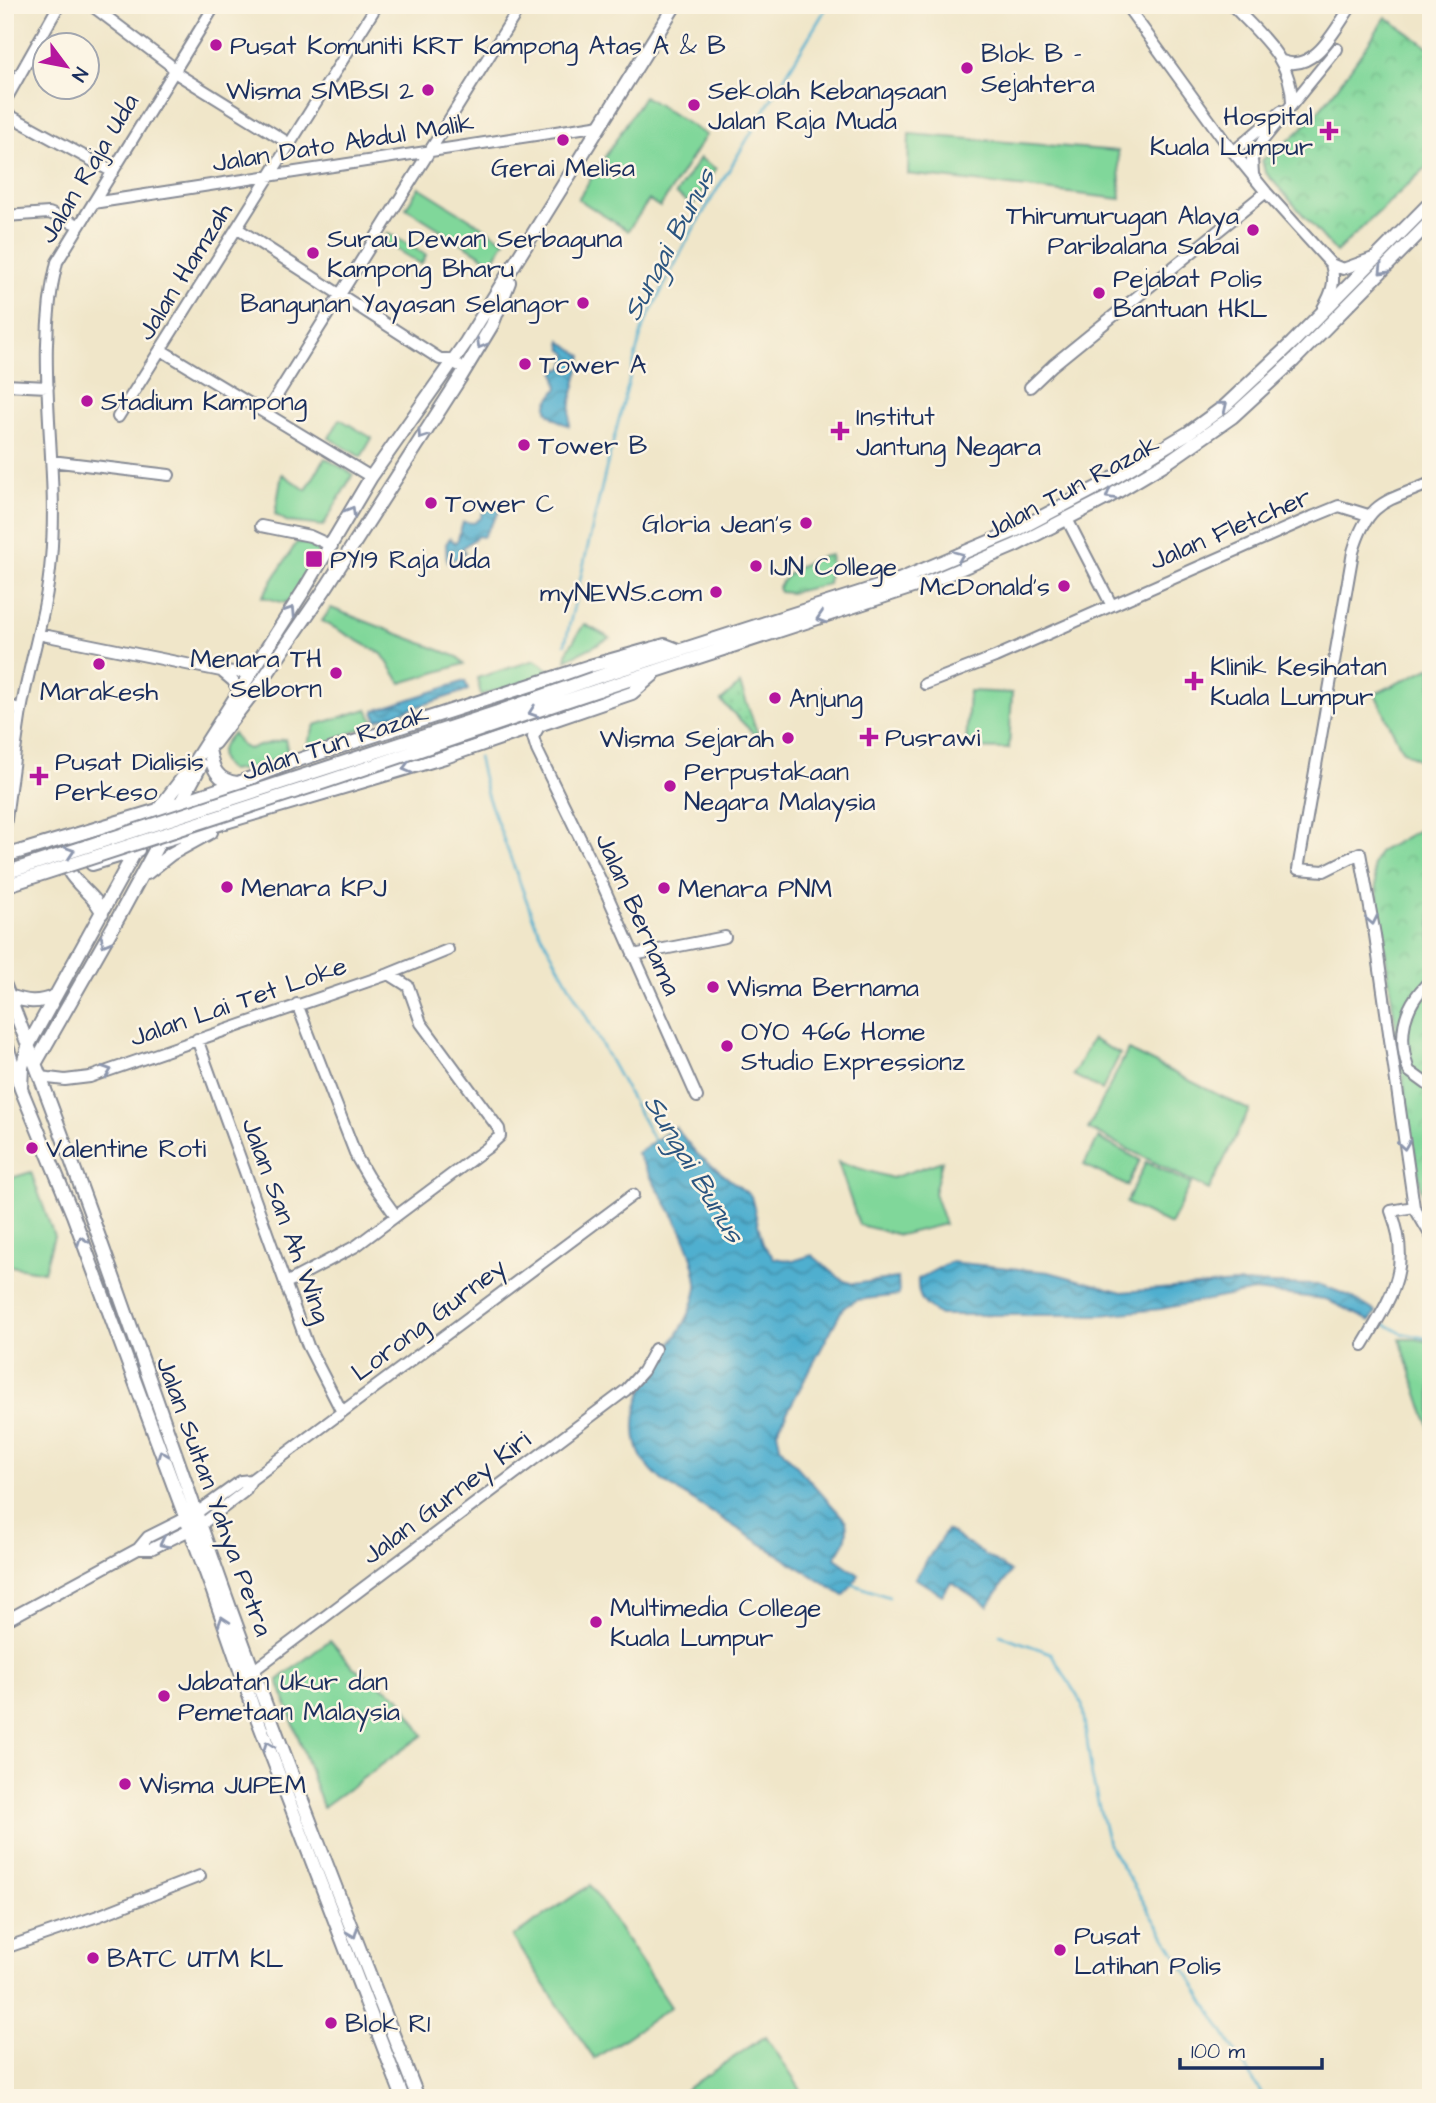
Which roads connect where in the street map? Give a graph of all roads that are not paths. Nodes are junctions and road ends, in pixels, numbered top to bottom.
1 (59, 5) edge
2 (91, 5) edge
3 (215, 5) edge
4 (377, 5) edge
5 (521, 5) edge
6 (675, 5) edge
7 (1126, 5) edge
8 (1232, 5) edge
9 (1352, 5) edge
10 (1337, 49) dead end
11 (1282, 61) junction
12 (175, 69) junction
13 (5, 101) edge
14 (1291, 104) junction
15 (5, 113) edge
16 (601, 125) junction
17 (290, 144) junction
18 (430, 151) junction
19 (1233, 152) junction
20 (113, 172) junction
21 (272, 176) junction
22 (1254, 177) junction
23 (1266, 192) junction
24 (1431, 202) edge
25 (93, 203) junction
26 (5, 216) edge
27 (1431, 221) edge
28 (79, 225) junction
29 (238, 229) junction
30 (1376, 257) junction
31 (1331, 264) junction
32 (509, 271) junction
33 (340, 294) junction
34 (1315, 319) junction
35 (161, 350) junction
36 (446, 363) junction
37 (462, 374) junction
38 (5, 385) edge
39 (48, 387) junction
40 (1030, 387) dead end
41 (266, 413) junction
42 (118, 418) dead end
43 (51, 461) junction
44 (169, 475) dead end
45 (371, 477) junction
46 (1431, 483) edge
47 (1368, 515) junction
48 (1068, 519) junction
49 (261, 526) dead end
50 (332, 546) junction
51 (1111, 604) junction
52 (38, 634) junction
53 (678, 650) junction
54 (658, 670) junction
55 (221, 671) junction
56 (250, 673) junction
57 (262, 681) junction
58 (596, 684) junction
59 (925, 684) dead end
60 (239, 692) junction
61 (5, 704) edge
62 (22, 710) junction
63 (541, 723) junction
64 (516, 732) junction
65 (209, 750) junction
66 (537, 750) junction
67 (310, 757) junction
68 (238, 783) junction
69 (312, 795) junction
70 (179, 803) junction
71 (158, 810) junction
72 (239, 818) junction
73 (5, 827) edge
74 (159, 842) junction
75 (136, 850) junction
76 (5, 856) edge
77 (69, 872) junction
78 (5, 873) edge
79 (136, 885) junction
80 (5, 889) edge
81 (102, 912) junction
82 (725, 937) dead end
83 (448, 950) dead end
84 (633, 955) junction
85 (389, 974) junction
86 (1431, 981) edge
87 (7, 991) edge
88 (55, 996) junction
89 (297, 1004) junction
90 (197, 1039) junction
91 (5, 1040) edge
92 (29, 1044) junction
93 (35, 1064) junction
94 (40, 1077) junction
95 (1431, 1087) edge
96 (21, 1089) junction
97 (697, 1097) dead end
98 (632, 1195) dead end
99 (1414, 1207) junction
100 (396, 1216) junction
101 (1431, 1236) edge
102 (286, 1283) junction
103 (1363, 1345) dead end
104 (655, 1349) dead end
105 (342, 1412) junction
106 (194, 1521) junction
107 (5, 1621) edge
108 (254, 1670) junction
109 (306, 1830) junction
110 (200, 1876) dead end
111 (5, 1948) edge
112 (403, 2098) edge
113 (418, 2098) edge

1 - 13 street
2 - 12 street
3 - 12 street, Jalan Raja Uda
4 - 17 street, Jalan Hamzah
5 - 18 street
6 - 16 main road
7 - 19 street
8 - 11 street
9 - 11 street
10 - 14 street
11 - 14 street
12 - 17 street
12 - 20 street, Jalan Raja Uda
14 - 19 street
14 - 22 street
15 - 20 street
16 - 18 street, Jalan Dato Abdul Malik
16 - 32 main road
17 - 21 street, Jalan Hamzah
18 - 21 street, Jalan Dato Abdul Malik
18 - 33 street
19 - 22 street
20 - 25 street, Jalan Raja Uda
21 - 25 street, Jalan Dato Abdul Malik
21 - 29 street, Jalan Hamzah
22 - 23 street
23 - 31 street
23 - 40 street
24 - 30 main road, Jalan Tun Razak
25 - 28 street, Jalan Raja Uda
26 - 28 street
27 -> 48 main road, Jalan Tun Razak
28 - 39 street, Jalan Raja Uda
29 - 33 street
29 - 35 street, Jalan Hamzah
30 - 31 street
30 - 34 main road, Jalan Tun Razak
31 - 34 street
32 - 36 main road
32 -> 37 main road
33 - 36 street
33 - 41 street
53 -> 34 main road, Jalan Tun Razak
35 - 41 street
35 - 42 street, Jalan Hamzah
36 - 37 street
36 - 45 main road
37 -> 57 main road
38 - 39 street
39 - 43 street, Jalan Raja Uda
41 - 45 street
43 - 44 street
43 - 52 street, Jalan Raja Uda
50 -> 45 main road
46 - 47 street
47 - 51 street, Jalan Fletcher
47 -> 99 street
48 - 51 street
48 -> 54 main road, Jalan Tun Razak
49 - 50 street
56 -> 50 main road
51 - 59 street, Jalan Fletcher
52 - 55 street
52 - 62 street, Jalan Raja Uda
53 - 58 main road, Jalan Tun Razak
53 - 67 main road, Jalan Tun Razak
54 - 58 main road, Jalan Tun Razak
54 - 63 main road, Jalan Tun Razak
55 - 56 street
55 - 60 street
56 - 57 main road
56 - 60 main road
57 - 65 main road
78 -> 58 main road, Jalan Tun Razak, bridge
58 -> 80 main road, Jalan Tun Razak, bridge
60 - 71 main road
61 - 62 street
62 - 73 street, Jalan Raja Uda
63 - 64 main road, Jalan Tun Razak
63 - 66 street
64 - 66 street, Jalan Bernama
64 -> 69 main road, Jalan Tun Razak
65 - 68 main road
65 - 70 main road
66 - 84 street, Jalan Bernama
67 - 68 main road, Jalan Tun Razak
67 - 69 main road
68 - 70 main road, Jalan Tun Razak
69 - 72 main road, Jalan Tun Razak
70 - 71 main road, Jalan Tun Razak
70 - 74 main road
71 - 75 main road
71 - 76 main road, Jalan Tun Razak
72 - 74 main road, Jalan Tun Razak
72 - 79 main road
74 - 75 main road, Jalan Tun Razak
74 - 79 main road
75 - 77 main road, Jalan Tun Razak
75 - 81 main road
77 - 80 main road, Jalan Tun Razak
77 - 81 main road
79 -> 93 main road
81 - 88 main road
82 - 84 street
83 - 85 street, Jalan Lai Tet Loke
84 - 97 street, Jalan Bernama
85 - 89 street, Jalan Lai Tet Loke
85 - 100 street
86 - 95 street
87 - 88 main road
87 - 92 main road, Jalan Sultan Yahya Petra
88 - 92 main road
89 - 90 street, Jalan Lai Tet Loke
89 - 100 street
94 -> 90 street, Jalan Lai Tet Loke
90 - 102 street, Jalan San Ah Wing
91 - 96 main road, Jalan Sultan Yahya Petra
92 - 93 main road, Jalan Sultan Yahya Petra
92 - 96 main road
93 - 94 main road, Jalan Sultan Yahya Petra
94 - 106 main road, Jalan Sultan Yahya Petra
106 -> 96 main road, Jalan Sultan Yahya Petra
98 - 105 street, Lorong Gurney
99 - 101 street
99 - 103 street
100 - 102 street
102 - 105 street, Jalan San Ah Wing
104 - 108 street, Jalan Gurney Kiri
105 - 106 street, Lorong Gurney
106 - 107 street, Lorong Gurney
106 - 108 main road, Jalan Sultan Yahya Petra
109 -> 106 main road, Jalan Sultan Yahya Petra
108 - 109 main road, Jalan Sultan Yahya Petra
109 - 112 main road, Jalan Sultan Yahya Petra
109 -> 113 main road, Jalan Sultan Yahya Petra
110 - 111 street

